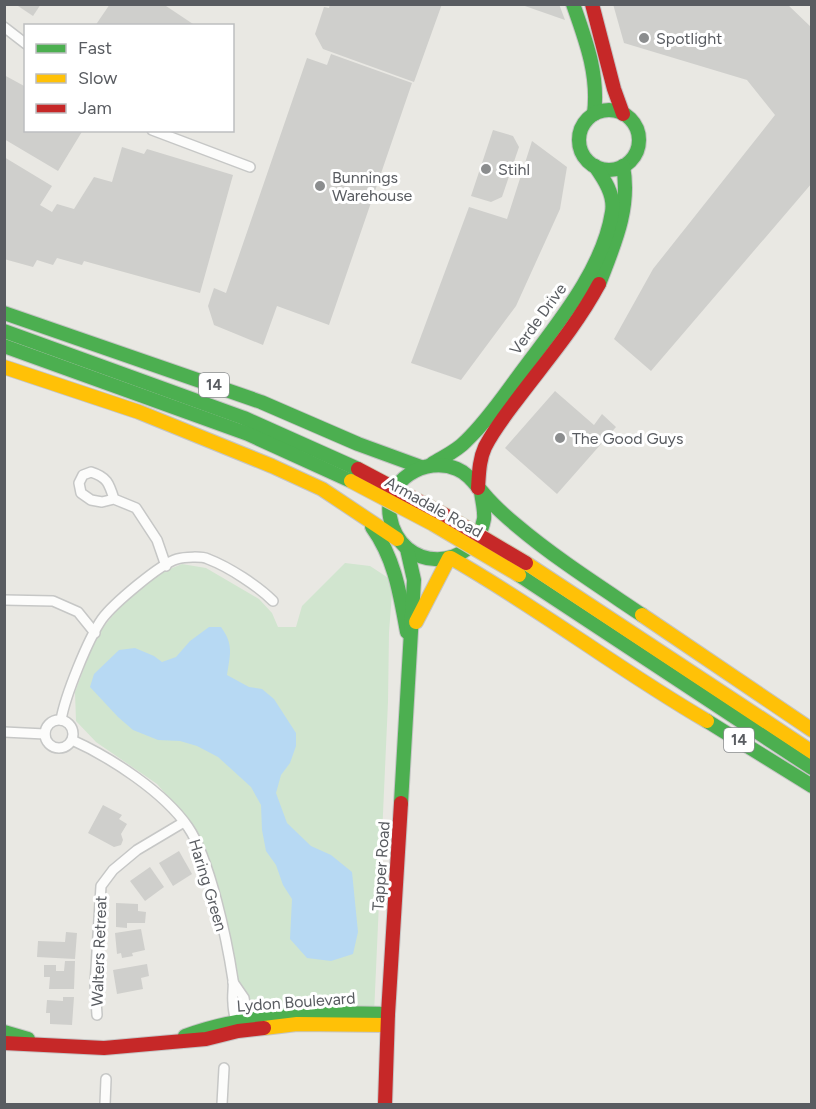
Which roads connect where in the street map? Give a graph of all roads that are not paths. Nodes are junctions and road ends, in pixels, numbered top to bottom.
1 (573, 4) edge
2 (592, 4) edge
3 (4, 27) edge
4 (24, 42) edge
5 (594, 114) junction
6 (623, 114) junction
7 (157, 132) edge
8 (595, 166) junction
9 (623, 166) junction
10 (250, 167) dead end
11 (4, 313) edge
12 (4, 331) edge
13 (4, 346) edge
14 (4, 367) edge
15 (427, 466) junction
16 (354, 475) junction
17 (479, 490) junction
18 (114, 499) dead end
19 (368, 520) junction
20 (397, 538) junction
21 (407, 549) junction
22 (450, 558) junction
23 (166, 566) junction
24 (522, 569) junction
25 (4, 600) edge
26 (273, 601) dead end
27 (412, 629) junction
28 (95, 633) junction
29 (411, 648) junction
30 (61, 720) junction
31 (812, 730) edge
32 (4, 732) edge
33 (45, 734) junction
34 (72, 740) junction
35 (812, 752) edge
36 (812, 768) edge
37 (812, 786) edge
38 (184, 822) junction
39 (97, 1015) dead end
40 (388, 1019) junction
41 (243, 1025) junction
42 (4, 1032) edge
43 (4, 1043) edge
44 (42, 1043) junction
45 (224, 1068) dead end
46 (106, 1079) dead end
47 (105, 1104) edge
48 (222, 1104) edge
49 (385, 1104) edge

1 - 5 main road
2 - 6 main road
3 - 4 street
5 - 6 main road
5 - 8 main road
6 - 9 main road
7 - 10 street
8 - 9 main road
8 - 15 main road, Verde Drive
9 - 17 main road, Verde Drive
11 - 15 main road, Armadale Road / 14
12 - 16 main road, Armadale Road
13 - 16 main road, Armadale Road
14 - 19 main road, 14
15 - 17 main road, 14
15 - 20 main road, 14
16 - 24 main road, Armadale Road, bridge
17 - 22 main road
17 - 31 main road
18 - 23 street
19 - 20 main road, 14
19 - 29 main road
20 - 21 main road, 14
21 - 22 main road, 14
21 - 27 main road, Tapper Road
22 - 27 main road, Tapper Road
22 - 37 main road, 14
23 - 26 street
23 - 28 street
24 - 35 main road, Armadale Road
24 - 36 main road, Armadale Road
25 - 28 street
27 - 29 main road, Tapper Road
28 - 30 street
29 - 40 main road, Tapper Road
30 - 33 street
30 - 34 street
32 - 33 street
33 - 34 street
34 - 38 street, Haring Green
38 - 39 street, Walters Retreat
38 - 41 street, Haring Green
40 - 41 main road, Lydon Boulevard
40 - 49 main road, Tapper Road
41 - 44 main road, Lydon Boulevard
42 - 44 main road, Lydon Boulevard
43 - 44 main road, Lydon Boulevard
45 - 48 street
46 - 47 street

